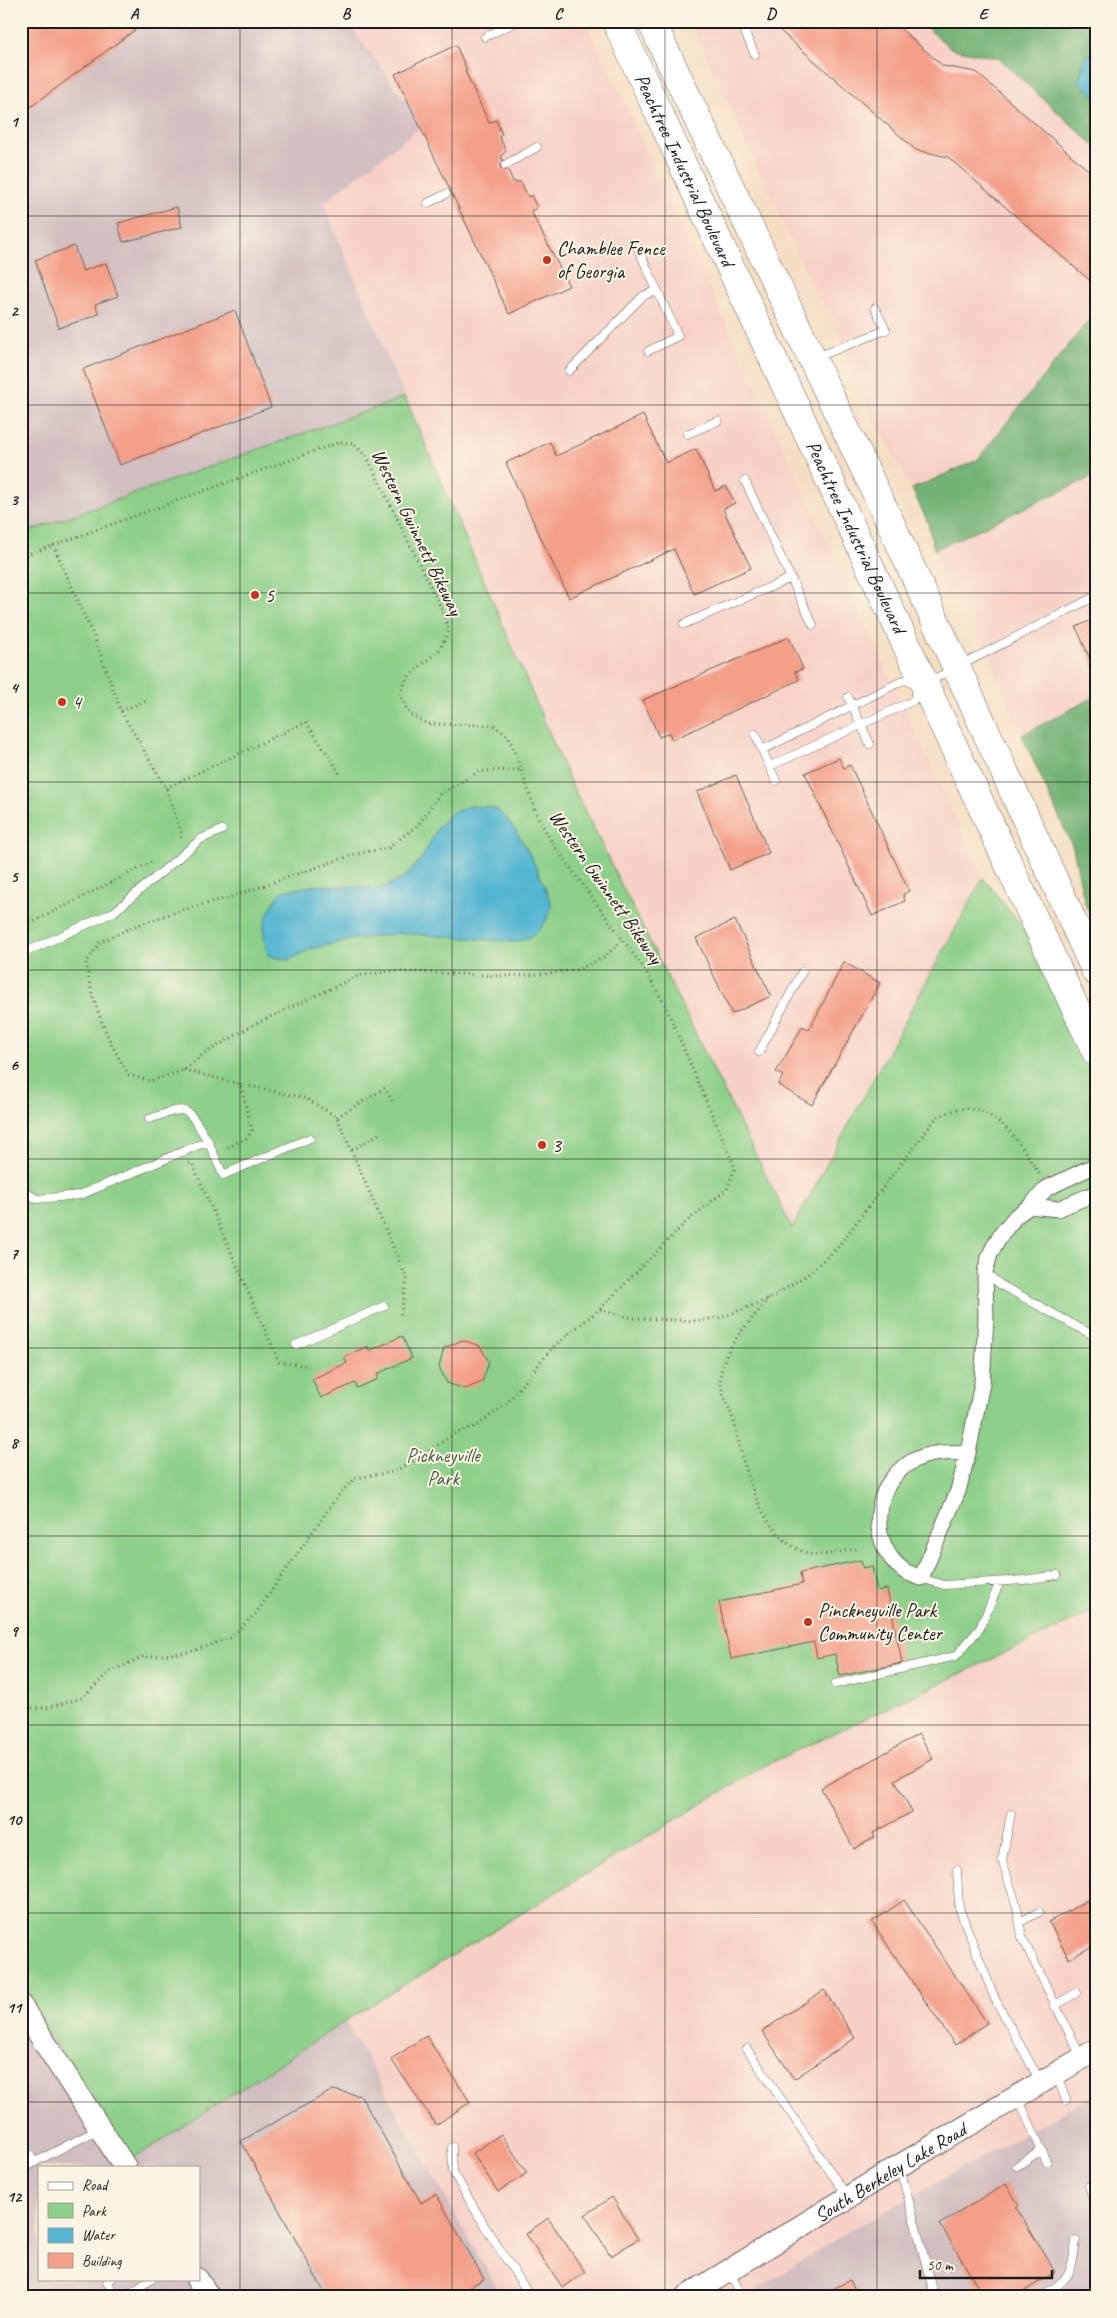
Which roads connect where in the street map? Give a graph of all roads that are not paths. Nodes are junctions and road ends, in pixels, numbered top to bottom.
1 (518, 21) edge
2 (616, 21) edge
3 (651, 21) edge
4 (740, 21) edge
5 (485, 37) dead end
6 (755, 55) dead end
7 (537, 147) dead end
8 (505, 165) dead end
9 (446, 194) dead end
10 (428, 202) dead end
11 (636, 244) dead end
12 (658, 290) junction
13 (875, 308) dead end
14 (648, 351) dead end
15 (810, 359) junction
16 (569, 371) dead end
17 (718, 421) dead end
18 (687, 434) dead end
19 (745, 481) dead end
20 (791, 578) junction
21 (1096, 596) edge
22 (684, 624) dead end
23 (813, 625) dead end
24 (956, 666) junction
25 (923, 684) junction
26 (848, 697) dead end
27 (852, 707) junction
28 (860, 724) junction
29 (755, 734) dead end
30 (870, 744) dead end
31 (762, 750) junction
32 (770, 766) junction
33 (776, 781) dead end
34 (222, 830) dead end
35 (21, 954) edge
36 (802, 972) dead end
37 (1096, 972) edge
38 (759, 1052) dead end
39 (1096, 1052) edge
40 (149, 1119) dead end
41 (310, 1138) dead end
42 (208, 1141) junction
43 (1096, 1165) edge
44 (21, 1190) edge
45 (1096, 1192) edge
46 (1030, 1206) junction
47 (985, 1272) junction
48 (384, 1306) dead end
49 (1096, 1337) edge
50 (296, 1345) dead end
51 (968, 1453) junction
52 (1057, 1575) dead end
53 (921, 1578) junction
54 (1000, 1582) junction
55 (835, 1684) dead end
56 (1011, 1814) dead end
57 (957, 1870) dead end
58 (1039, 1912) dead end
59 (1020, 1922) junction
60 (1076, 1992) dead end
61 (21, 2006) edge
62 (1054, 2006) junction
63 (747, 2049) dead end
64 (1089, 2055) edge
65 (1049, 2078) junction
66 (1018, 2098) junction
67 (1066, 2100) dead end
68 (100, 2128) junction
69 (452, 2146) dead end
70 (1042, 2150) junction
71 (28, 2153) dead end
72 (35, 2162) junction
73 (1047, 2162) dead end
74 (124, 2166) edge
75 (899, 2166) junction
76 (1018, 2166) dead end
77 (21, 2169) edge
78 (1089, 2186) dead end
79 (848, 2198) junction
80 (1096, 2209) edge
81 (1076, 2241) dead end
82 (729, 2270) junction
83 (109, 2280) edge
84 (150, 2280) edge
85 (199, 2280) edge
86 (115, 2294) edge
87 (690, 2296) edge
88 (105, 2297) edge
89 (124, 2297) edge
90 (209, 2297) edge
91 (531, 2297) edge
92 (742, 2297) edge
93 (935, 2297) edge
94 (1040, 2297) edge

1 - 5 lane
2 - 25 highway, Peachtree Industrial Boulevard
3 - 15 highway, Peachtree Industrial Boulevard
4 - 6 lane
7 - 8 lane
9 - 10 lane
11 - 12 lane
12 - 14 lane
12 - 16 lane
13 - 15 lane
15 - 24 highway, Peachtree Industrial Boulevard
17 - 18 lane
19 - 20 lane
20 - 22 lane
20 - 23 lane
21 - 24 lane
24 - 25 lane
24 - 37 highway, Peachtree Industrial Boulevard
25 - 27 lane
25 - 28 lane
25 - 39 highway, Peachtree Industrial Boulevard
26 - 27 lane
27 - 28 lane
27 - 31 lane
28 - 30 lane
28 - 32 lane
29 - 31 lane
31 - 32 lane
32 - 33 lane
34 - 35 lane
36 - 38 lane
40 - 42 lane
41 - 42 lane
42 - 44 lane
43 - 46 street
45 - 46 street
46 - 47 street
47 - 49 lane
47 - 51 street
48 - 50 lane
51 - 53 street
51 - 53 street
52 - 54 lane
53 - 54 lane
54 - 55 lane
56 - 59 lane
57 - 65 lane
58 - 59 lane
59 - 62 lane
60 - 62 lane
61 - 68 street
62 - 64 lane
63 - 79 lane
64 - 65 street, South Berkeley Lake Road
65 - 66 street, South Berkeley Lake Road
65 - 67 lane
66 - 70 lane
66 - 75 street, South Berkeley Lake Road
68 - 72 lane
68 - 74 street
69 - 91 lane
70 - 73 lane
70 - 76 lane
71 - 72 lane
72 - 77 lane
75 - 79 street, South Berkeley Lake Road
75 - 93 lane
78 - 80 lane
79 - 82 street, South Berkeley Lake Road
81 - 94 lane
82 - 87 street, South Berkeley Lake Road
82 - 92 lane
83 - 86 lane
84 - 89 lane
85 - 90 street
86 - 88 lane

